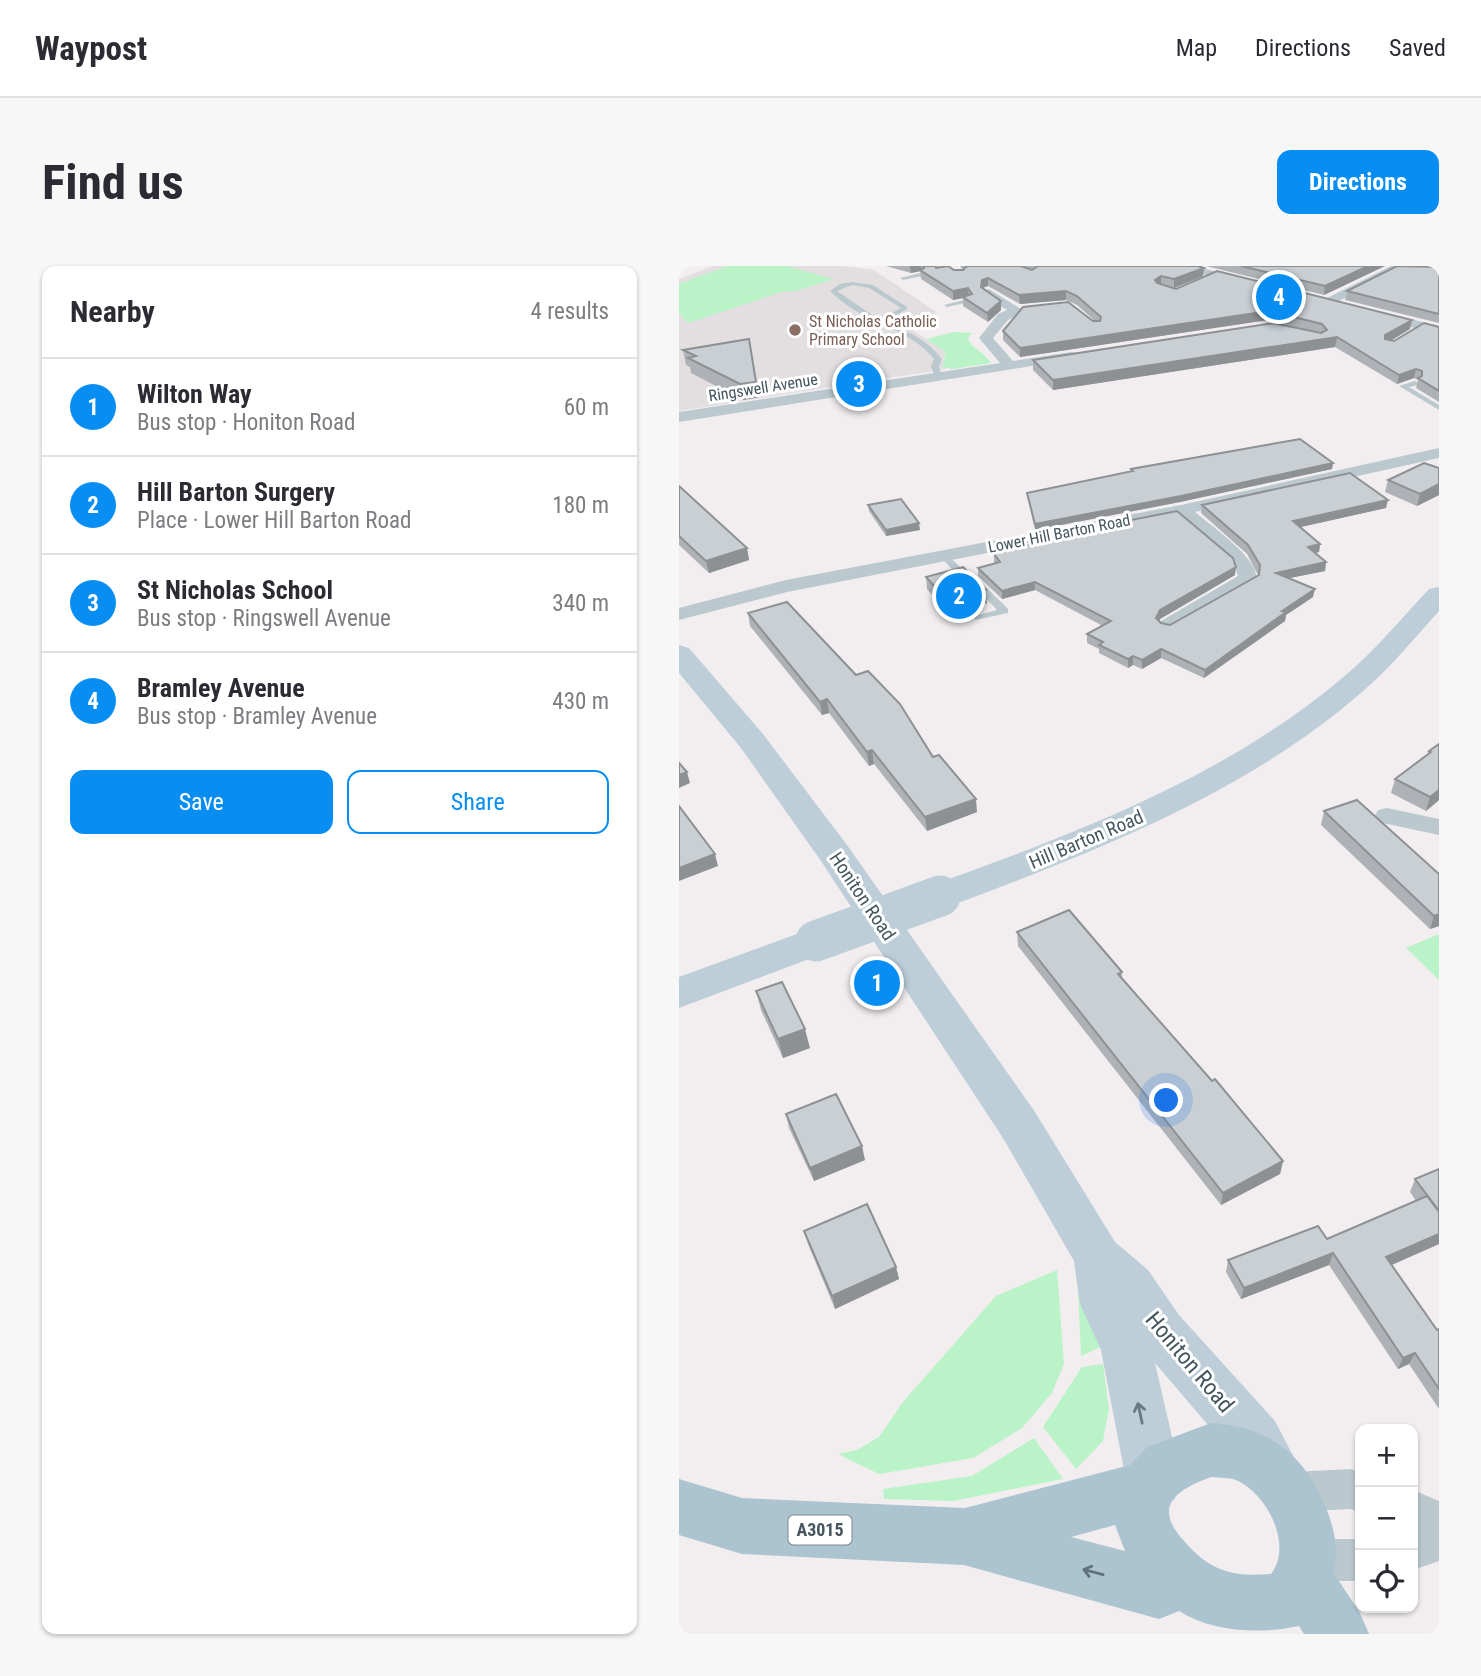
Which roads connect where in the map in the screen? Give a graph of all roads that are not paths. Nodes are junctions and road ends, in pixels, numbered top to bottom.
1 (1180, 266) edge
2 (1401, 266) edge
3 (920, 275) edge
4 (903, 278) dead end
5 (1262, 286) edge
6 (988, 296) edge
7 (968, 301) edge
8 (947, 305) edge
9 (1033, 310) edge
10 (1017, 311) junction
11 (880, 322) junction
12 (1439, 330) edge
13 (1091, 354) edge
14 (1010, 366) junction
15 (939, 376) junction
16 (1415, 383) edge
17 (1439, 408) edge
18 (679, 417) edge
19 (1439, 453) edge
20 (1181, 510) junction
21 (943, 555) junction
22 (1439, 595) edge
23 (679, 614) edge
24 (979, 618) dead end
25 (1167, 625) edge
26 (679, 654) edge
27 (1387, 816) dead end
28 (1439, 827) edge
29 (679, 993) edge
30 (1098, 1257) junction
31 (1282, 1483) junction
32 (1152, 1484) junction
33 (1355, 1490) edge
34 (679, 1507) edge
35 (1418, 1512) edge
36 (1439, 1523) edge
37 (964, 1536) junction
38 (1439, 1540) edge
39 (1418, 1547) edge
40 (1323, 1566) edge
41 (1192, 1616) edge
42 (1339, 1634) edge

1 - 5 street
2 - 12 street
3 - 4 lane
6 - 10 street
7 - 8 lane
9 - 10 street
10 - 14 street
11 - 11 lane
11 - 15 lane
13 - 14 street, Ringswell Avenue
14 - 15 street, Ringswell Avenue
15 - 18 street, Ringswell Avenue
16 - 17 lane
19 - 20 street, Lower Hill Barton Road
20 - 21 street, Lower Hill Barton Road
20 - 25 street
21 - 23 street, Lower Hill Barton Road
21 - 24 lane
22 - 29 main road, Hill Barton Road, bridge
26 - 30 main road, Honiton Road
27 - 28 street
30 - 31 main road, Honiton Road
32 -> 30 main road, Honiton Road
31 - 32 main road
31 - 33 street
31 - 40 main road
32 - 37 main road, A3015
32 - 41 main road
34 - 37 main road, A3015
35 - 36 street
41 -> 37 main road, A3015
38 - 39 street
40 - 41 main road
40 - 42 main road

